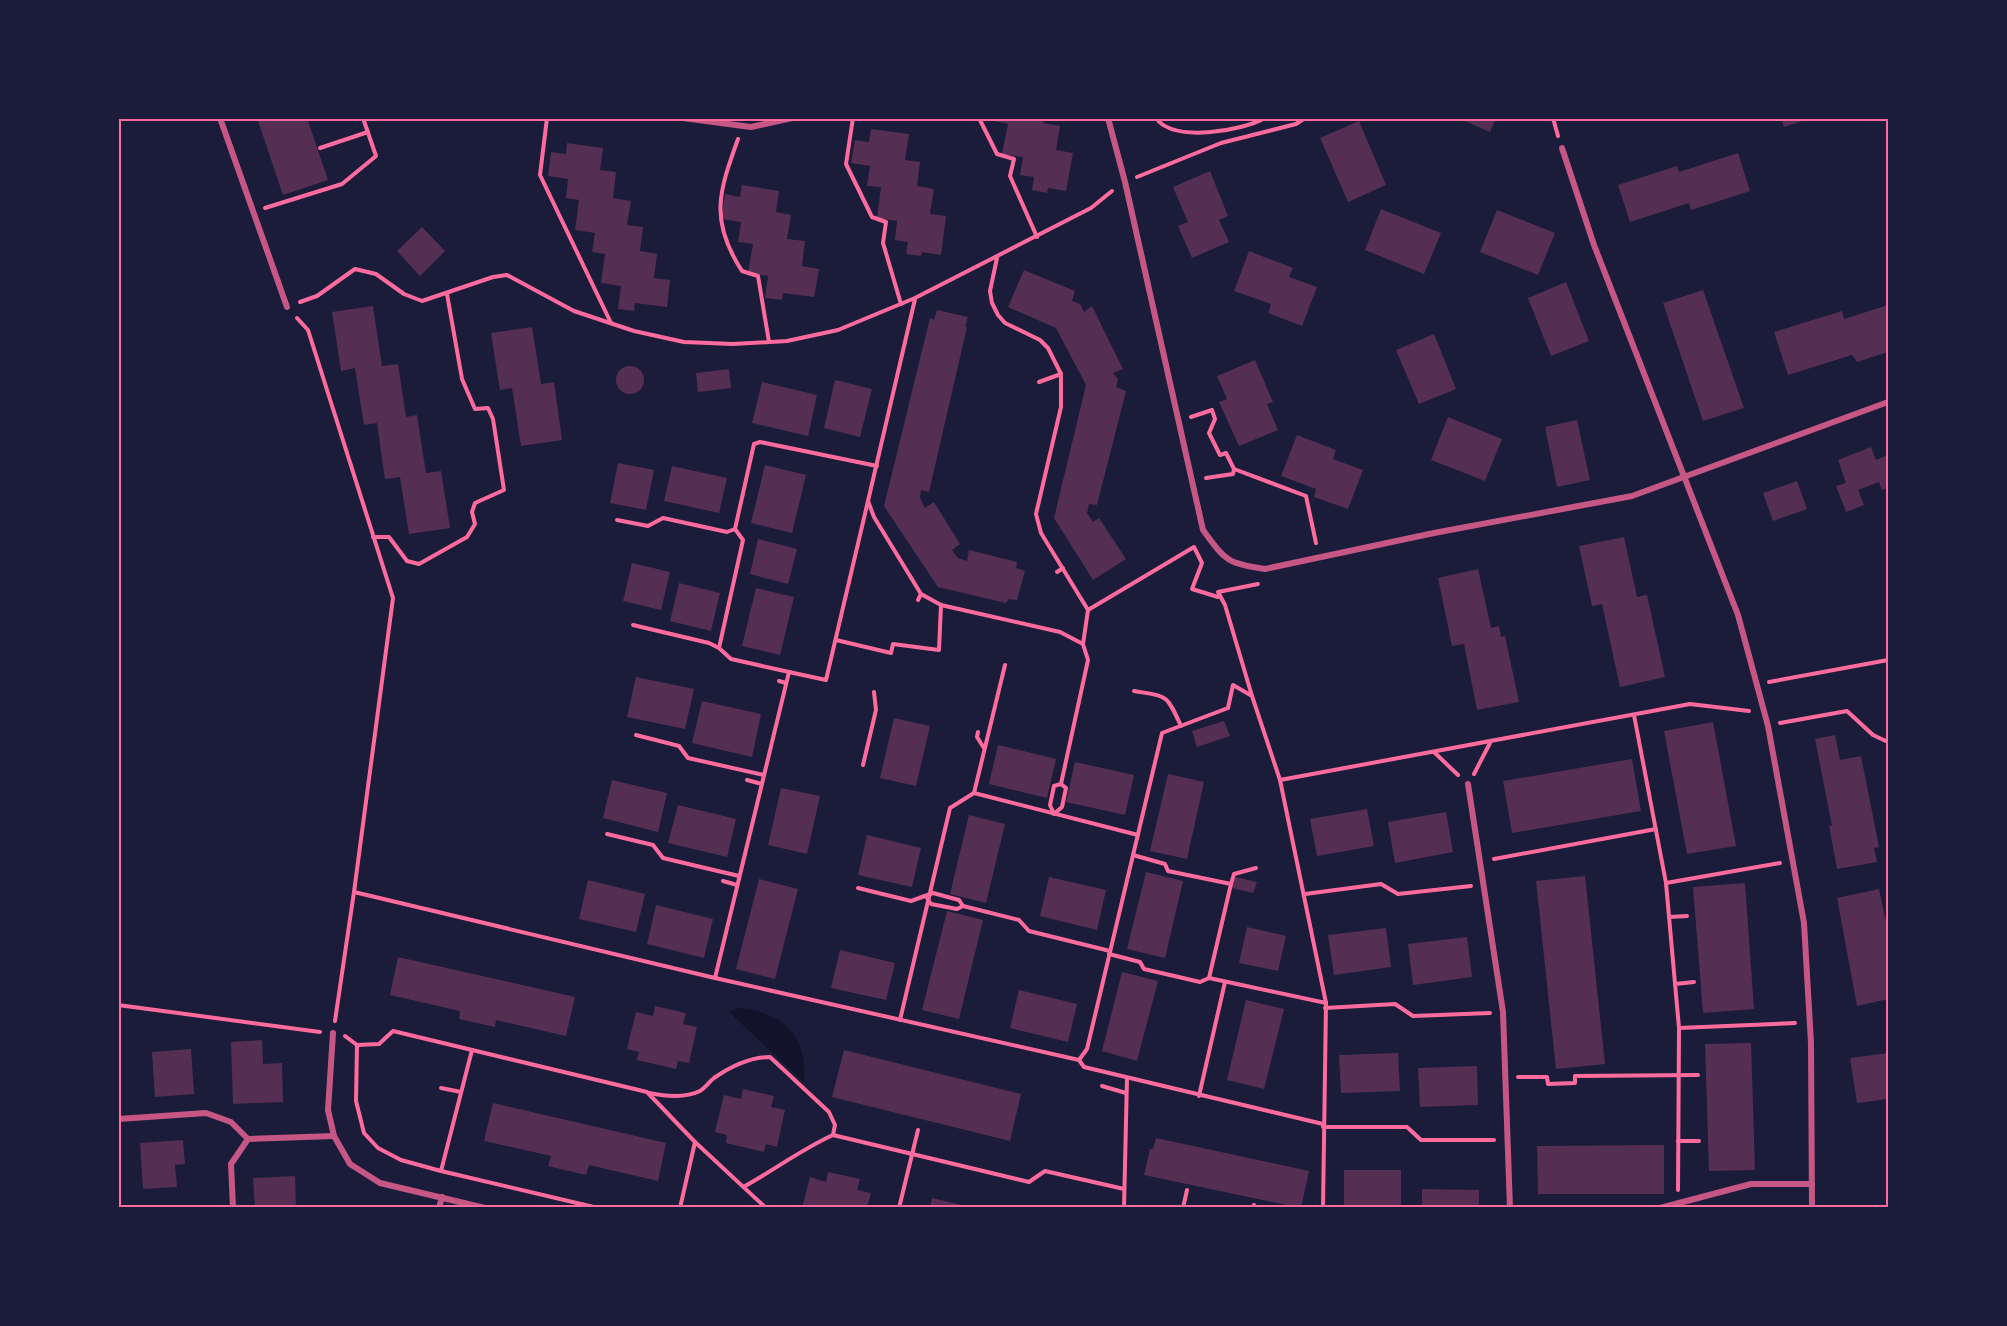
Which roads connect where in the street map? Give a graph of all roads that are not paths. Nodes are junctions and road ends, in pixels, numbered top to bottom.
1 (220, 118) edge
2 (683, 118) edge
3 (792, 118) edge
4 (1107, 118) edge
5 (1562, 148) dead end
6 (287, 307) road end
7 (1888, 402) edge
8 (1685, 477) junction
9 (1468, 784) road end
10 (333, 1033) road end
11 (118, 1119) edge
12 (334, 1136) junction
13 (248, 1138) junction
14 (1812, 1184) junction
15 (442, 1197) junction
16 (233, 1208) edge
17 (439, 1208) edge
18 (486, 1208) edge
19 (1510, 1208) edge
20 (1660, 1208) edge
21 (1812, 1208) edge

1 - 6 street
2 - 3 street
4 - 8 street
5 - 8 street
7 - 8 street
8 - 14 street
9 - 19 street
10 - 12 street
11 - 13 street
12 - 13 street
12 - 15 street
13 - 16 street
14 - 20 street
14 - 21 street
15 - 17 street
15 - 18 street

